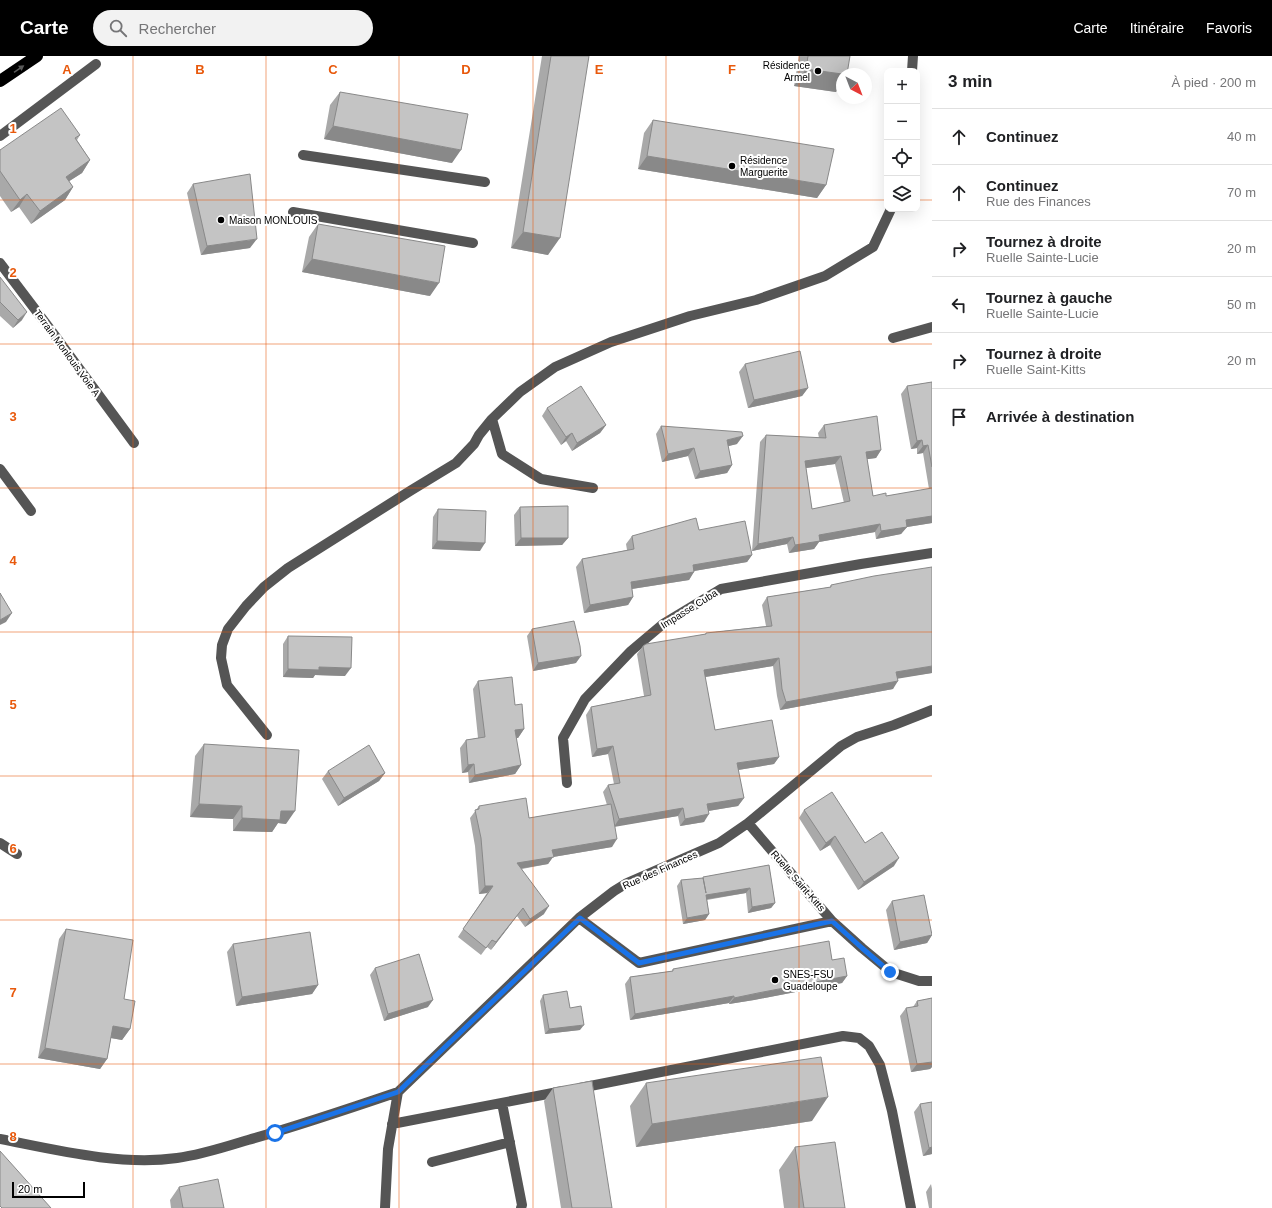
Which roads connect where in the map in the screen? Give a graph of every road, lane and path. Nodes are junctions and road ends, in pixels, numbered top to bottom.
1 (37, 56) edge
2 (913, 56) edge
3 (96, 64) dead end
4 (912, 68) edge
5 (0, 81) edge
6 (0, 136) edge
7 (303, 155) dead end
8 (485, 182) dead end
9 (293, 212) dead end
10 (890, 212) edge
11 (473, 243) dead end
12 (0, 263) edge
13 (932, 327) edge
14 (893, 338) dead end
15 (492, 419) junction
16 (134, 444) dead end
17 (0, 469) edge
18 (593, 488) dead end
19 (32, 511) dead end
20 (932, 553) edge
21 (932, 710) edge
22 (267, 735) dead end
23 (568, 783) dead end
24 (748, 823) junction
25 (0, 844) edge
26 (17, 854) dead end
27 (580, 918) junction
28 (832, 921) junction
29 (932, 981) edge
30 (398, 1092) junction
31 (502, 1103) junction
32 (392, 1124) junction
33 (0, 1139) edge
34 (510, 1142) junction
35 (432, 1162) dead end
36 (385, 1208) edge
37 (521, 1208) edge
38 (911, 1208) edge

5 -> 1 highway
2 - 4 street
3 - 6 street
7 - 8 street
9 - 11 street
10 - 15 street
12 - 16 street, Terrain Monlouis Voie A
13 - 14 street
15 - 18 street
15 - 22 street
17 - 19 street
20 - 23 street, Impasse Cuba
21 - 24 street, Rue des Finances
24 - 27 street, Rue des Finances
24 - 28 street, Ruelle Saint-Kitts
25 - 26 street
27 - 28 street
27 - 30 street, Rue des Finances
28 - 29 street, Ruelle Saint-Kitts
30 - 32 street
30 - 33 street
31 - 32 street
31 - 34 street
31 - 38 street
32 - 36 street
34 - 35 street
34 - 37 street

